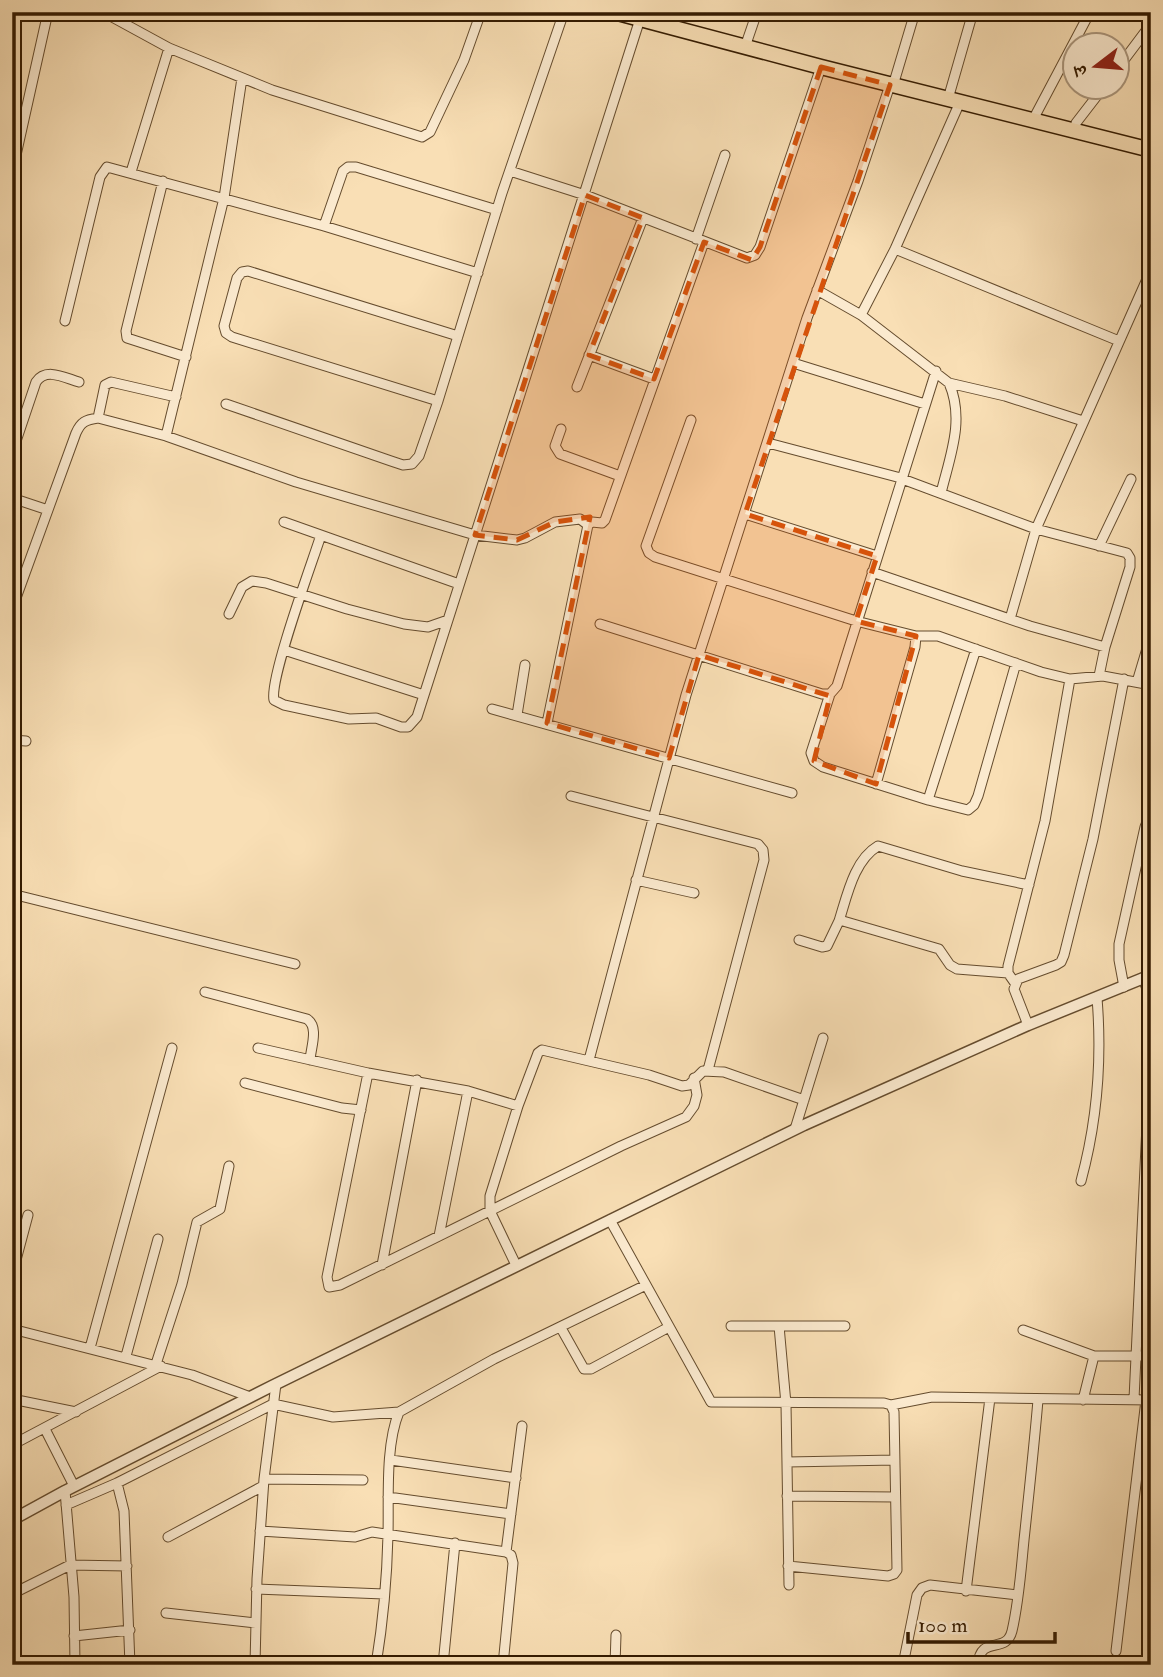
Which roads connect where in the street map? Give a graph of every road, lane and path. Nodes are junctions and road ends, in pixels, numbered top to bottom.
1 (48, 12) edge
2 (103, 12) edge
3 (481, 12) edge
4 (564, 12) edge
5 (614, 12) edge
6 (757, 12) edge
7 (915, 12) edge
8 (973, 12) edge
9 (1090, 12) edge
10 (640, 16) edge
11 (1151, 24) edge
12 (747, 44) junction
13 (169, 48) junction
14 (1132, 49) edge
15 (821, 67) junction
16 (242, 78) junction
17 (893, 82) junction
18 (955, 97) junction
19 (1092, 102) edge
20 (1036, 114) junction
21 (1076, 123) junction
22 (1151, 141) edge
23 (1151, 150) edge
24 (726, 155) dead end
25 (510, 171) junction
26 (131, 172) junction
27 (12, 173) edge
28 (163, 181) junction
29 (585, 195) junction
30 (224, 198) junction
31 (497, 210) junction
32 (643, 218) junction
33 (324, 226) junction
34 (700, 240) junction
35 (895, 249) junction
36 (1151, 270) edge
37 (478, 273) junction
38 (817, 290) junction
39 (861, 316) junction
40 (65, 321) dead end
41 (458, 336) junction
42 (1119, 341) junction
43 (589, 355) junction
44 (186, 357) junction
45 (793, 363) junction
46 (936, 371) junction
47 (654, 379) junction
48 (79, 382) dead end
49 (949, 383) junction
50 (577, 387) dead end
51 (176, 397) junction
52 (438, 401) junction
53 (226, 404) dead end
54 (925, 404) junction
55 (97, 418) junction
56 (691, 420) dead end
57 (1083, 421) junction
58 (561, 429) dead end
59 (166, 436) junction
60 (768, 443) junction
61 (12, 453) edge
62 (620, 475) junction
63 (901, 479) junction
64 (1131, 479) dead end
65 (941, 494) junction
66 (12, 498) edge
67 (48, 510) junction
68 (745, 514) junction
69 (284, 522) dead end
70 (588, 525) junction
71 (1036, 529) junction
72 (321, 535) junction
73 (475, 535) junction
74 (1099, 546) junction
75 (877, 556) junction
76 (872, 572) junction
77 (724, 579) junction
78 (459, 584) junction
79 (302, 595) junction
80 (12, 609) edge
81 (229, 614) dead end
82 (1010, 619) junction
83 (448, 620) junction
84 (856, 621) junction
85 (600, 624) dead end
86 (1151, 635) edge
87 (916, 636) junction
88 (1105, 647) junction
89 (976, 649) junction
90 (284, 650) junction
91 (699, 655) junction
92 (1016, 663) junction
93 (524, 665) dead end
94 (1099, 676) junction
95 (1070, 679) junction
96 (1124, 679) junction
97 (1137, 682) junction
98 (1151, 685) edge
99 (831, 694) junction
100 (424, 695) junction
101 (492, 709) dead end
102 (517, 715) junction
103 (547, 723) junction
104 (12, 740) edge
105 (26, 741) dead end
106 (669, 758) junction
107 (876, 784) junction
108 (792, 793) dead end
109 (571, 796) dead end
110 (928, 800) junction
111 (1151, 812) edge
112 (653, 817) junction
113 (636, 880) junction
114 (1029, 885) junction
115 (12, 894) edge
116 (694, 894) dead end
117 (839, 920) junction
118 (799, 940) dead end
119 (295, 964) dead end
120 (1008, 973) junction
121 (1147, 977) edge
122 (1015, 983) junction
123 (1124, 987) junction
124 (205, 992) dead end
125 (1097, 998) junction
126 (1151, 1008) edge
127 (1028, 1025) junction
128 (823, 1038) dead end
129 (1151, 1041) edge
130 (172, 1048) dead end
131 (258, 1048) dead end
132 (1150, 1059) edge
133 (310, 1060) junction
134 (589, 1060) junction
135 (708, 1070) junction
136 (368, 1073) junction
137 (694, 1078) junction
138 (417, 1080) junction
139 (245, 1083) dead end
140 (468, 1091) junction
141 (804, 1100) junction
142 (518, 1105) junction
143 (1149, 1108) edge
144 (361, 1110) junction
145 (795, 1129) junction
146 (1148, 1159) edge
147 (229, 1166) dead end
148 (1081, 1181) dead end
149 (1147, 1208) edge
150 (490, 1211) junction
151 (28, 1215) dead end
152 (610, 1220) junction
153 (439, 1236) junction
154 (158, 1239) dead end
155 (1146, 1257) edge
156 (382, 1265) junction
157 (516, 1265) junction
158 (12, 1275) edge
159 (646, 1285) junction
160 (1139, 1304) junction
161 (1151, 1305) edge
162 (731, 1326) dead end
163 (779, 1326) junction
164 (845, 1326) dead end
165 (669, 1327) junction
166 (561, 1328) junction
167 (12, 1329) edge
168 (1023, 1330) dead end
169 (90, 1348) junction
170 (1136, 1355) junction
171 (126, 1356) junction
172 (1094, 1356) junction
173 (1151, 1356) edge
174 (158, 1365) junction
175 (276, 1384) junction
176 (250, 1396) junction
177 (990, 1398) junction
178 (12, 1399) edge
179 (1135, 1399) junction
180 (1038, 1400) junction
181 (1083, 1400) junction
182 (1149, 1400) edge
183 (273, 1404) junction
184 (786, 1404) junction
185 (891, 1405) junction
186 (76, 1412) junction
187 (399, 1412) junction
188 (522, 1426) dead end
189 (44, 1429) junction
190 (12, 1445) edge
191 (391, 1460) junction
192 (895, 1460) junction
193 (787, 1462) junction
194 (516, 1478) junction
195 (363, 1479) dead end
196 (264, 1482) junction
197 (117, 1483) junction
198 (69, 1488) junction
199 (787, 1496) junction
200 (388, 1497) junction
201 (895, 1497) junction
202 (66, 1505) junction
203 (511, 1514) junction
204 (12, 1520) edge
205 (260, 1531) junction
206 (388, 1533) junction
207 (168, 1537) dead end
208 (456, 1543) junction
209 (506, 1552) junction
210 (70, 1564) junction
211 (127, 1566) junction
212 (788, 1566) junction
213 (789, 1585) dead end
214 (256, 1589) junction
215 (966, 1591) junction
216 (12, 1594) edge
217 (384, 1594) junction
218 (1018, 1595) junction
219 (12, 1601) edge
220 (166, 1613) dead end
221 (256, 1623) junction
222 (130, 1630) junction
223 (616, 1635) dead end
224 (75, 1636) junction
225 (1116, 1651) dead end
226 (16, 1665) edge
227 (75, 1665) edge
228 (130, 1665) edge
229 (255, 1665) edge
230 (376, 1665) edge
231 (443, 1665) edge
232 (503, 1665) edge
233 (615, 1665) edge
234 (903, 1665) edge
235 (978, 1665) edge

1 - 27 street
2 - 13 street
3 - 16 street
4 - 25 street
5 - 10 main road
6 - 12 street
7 - 17 street
8 - 18 street
9 - 20 street
10 - 12 main road
10 - 29 street
11 - 14 street
12 - 15 main road
12 - 17 main road
13 - 16 street
13 - 26 street
15 - 17 main road
15 - 34 street
16 - 30 street
17 - 18 main road
17 - 38 street
18 - 20 main road
18 - 23 main road
18 - 35 street
19 - 21 street
20 - 21 main road
21 - 22 main road
24 - 34 street
25 - 29 street
25 - 31 street
26 - 28 street
26 - 40 street
28 - 30 street
28 - 44 street
29 - 32 street
29 - 73 street
30 - 33 street
30 - 44 street
31 - 33 street
31 - 37 street
32 - 34 street
32 - 43 street
33 - 37 street
34 - 47 street
35 - 39 street
35 - 42 street
36 - 42 street
37 - 41 street
38 - 39 street
38 - 45 street
39 - 46 street
41 - 52 street
41 - 52 street
42 - 57 street
43 - 47 street
43 - 50 street
44 - 51 street
45 - 54 street
45 - 60 street
46 - 49 street
46 - 54 street
47 - 62 street
48 - 61 street
49 - 57 street
49 - 65 street
51 - 55 street
51 - 59 street
52 - 53 street
54 - 63 street
55 - 59 street
55 - 67 street
56 - 77 street
57 - 71 street
58 - 62 street
59 - 73 street
60 - 63 street
60 - 68 street
62 - 70 street
63 - 65 street
63 - 75 street
64 - 74 street
65 - 71 street
66 - 67 street
67 - 80 street
68 - 75 street
68 - 77 street
69 - 72 street
70 - 73 street
70 - 103 street
71 - 74 street
71 - 82 street
72 - 78 street
72 - 79 street
73 - 78 street
74 - 88 street
75 - 76 street
76 - 82 street
76 - 84 street
77 - 84 street
77 - 91 street
78 - 83 street
79 - 81 street
79 - 83 street
79 - 90 street
82 - 88 street
83 - 100 street
84 - 87 street
84 - 99 street
85 - 91 street
86 - 97 street
87 - 89 street
87 - 107 street
88 - 94 street
89 - 92 street
89 - 110 street
90 - 100 street
90 - 100 street
91 - 99 street
91 - 106 street
92 - 95 street
92 - 110 street
93 - 102 street
94 - 95 street
94 - 96 street
95 - 114 street
96 - 97 street
96 - 122 street
97 - 98 street
99 - 107 street
101 - 102 street
102 - 103 street
103 - 106 street
104 - 105 street
106 - 108 street
106 - 112 street
107 - 110 street
109 - 112 street
111 - 123 street
112 - 113 street
112 - 135 street
113 - 116 street
113 - 134 street
114 - 117 street
114 - 120 street
115 - 119 street
117 - 118 street
117 - 120 street
120 - 122 street
121 - 123 street
121 - 126 street
122 - 127 street
123 - 125 street
124 - 133 street
125 - 127 street
125 - 148 street
127 - 145 street
128 - 141 street
129 - 132 street
130 - 169 street
131 - 133 street
132 - 143 street
133 - 136 street
134 - 137 street
134 - 142 street
135 - 137 street
135 - 141 street
136 - 138 street
136 - 144 street
137 - 150 street
138 - 140 street
138 - 156 street
139 - 144 street
140 - 142 street
140 - 153 street
141 - 145 street
142 - 150 street
143 - 146 street
144 - 156 street
145 - 152 street
146 - 149 street
147 - 174 street
149 - 155 street
150 - 153 street
150 - 157 street
151 - 158 street
152 - 157 street
152 - 159 street
153 - 156 street
154 - 171 street
155 - 160 street
157 - 175 street
159 - 165 street
159 - 166 street
160 - 161 street
160 - 170 street
162 - 163 street
163 - 164 street
163 - 184 street
165 - 166 street
165 - 184 street
166 - 187 street
167 - 169 street
168 - 172 street
169 - 171 street
170 - 172 street
170 - 173 street
170 - 179 street
171 - 174 street
172 - 181 street
174 - 176 street
174 - 186 street
175 - 176 street
175 - 183 street
176 - 198 street
177 - 180 street
177 - 185 street
177 - 215 street
178 - 186 street
179 - 181 street
179 - 182 street
180 - 181 street
180 - 218 street
182 - 225 street
183 - 187 street
183 - 196 street
183 - 197 street
184 - 185 street
184 - 193 street
185 - 192 street
186 - 189 street
187 - 191 street
188 - 194 street
189 - 190 street
189 - 198 street
191 - 194 street
191 - 200 street
192 - 193 street
192 - 201 street
193 - 199 street
194 - 203 street
195 - 196 street
196 - 205 street
196 - 207 street
197 - 202 street
197 - 211 street
198 - 202 street
198 - 204 street
199 - 201 street
199 - 212 street
200 - 203 street
200 - 206 street
201 - 212 street
202 - 210 street
203 - 209 street
205 - 206 street
205 - 214 street
206 - 208 street
206 - 217 street
208 - 209 street
208 - 231 street
209 - 232 street
210 - 211 street
210 - 216 street
210 - 224 street
211 - 222 street
212 - 213 street
214 - 217 street
214 - 221 street
215 - 218 street
215 - 234 street
217 - 230 street
218 - 235 street
219 - 226 street
220 - 221 street
221 - 229 street
222 - 224 street
222 - 228 street
223 - 233 street
224 - 227 street

